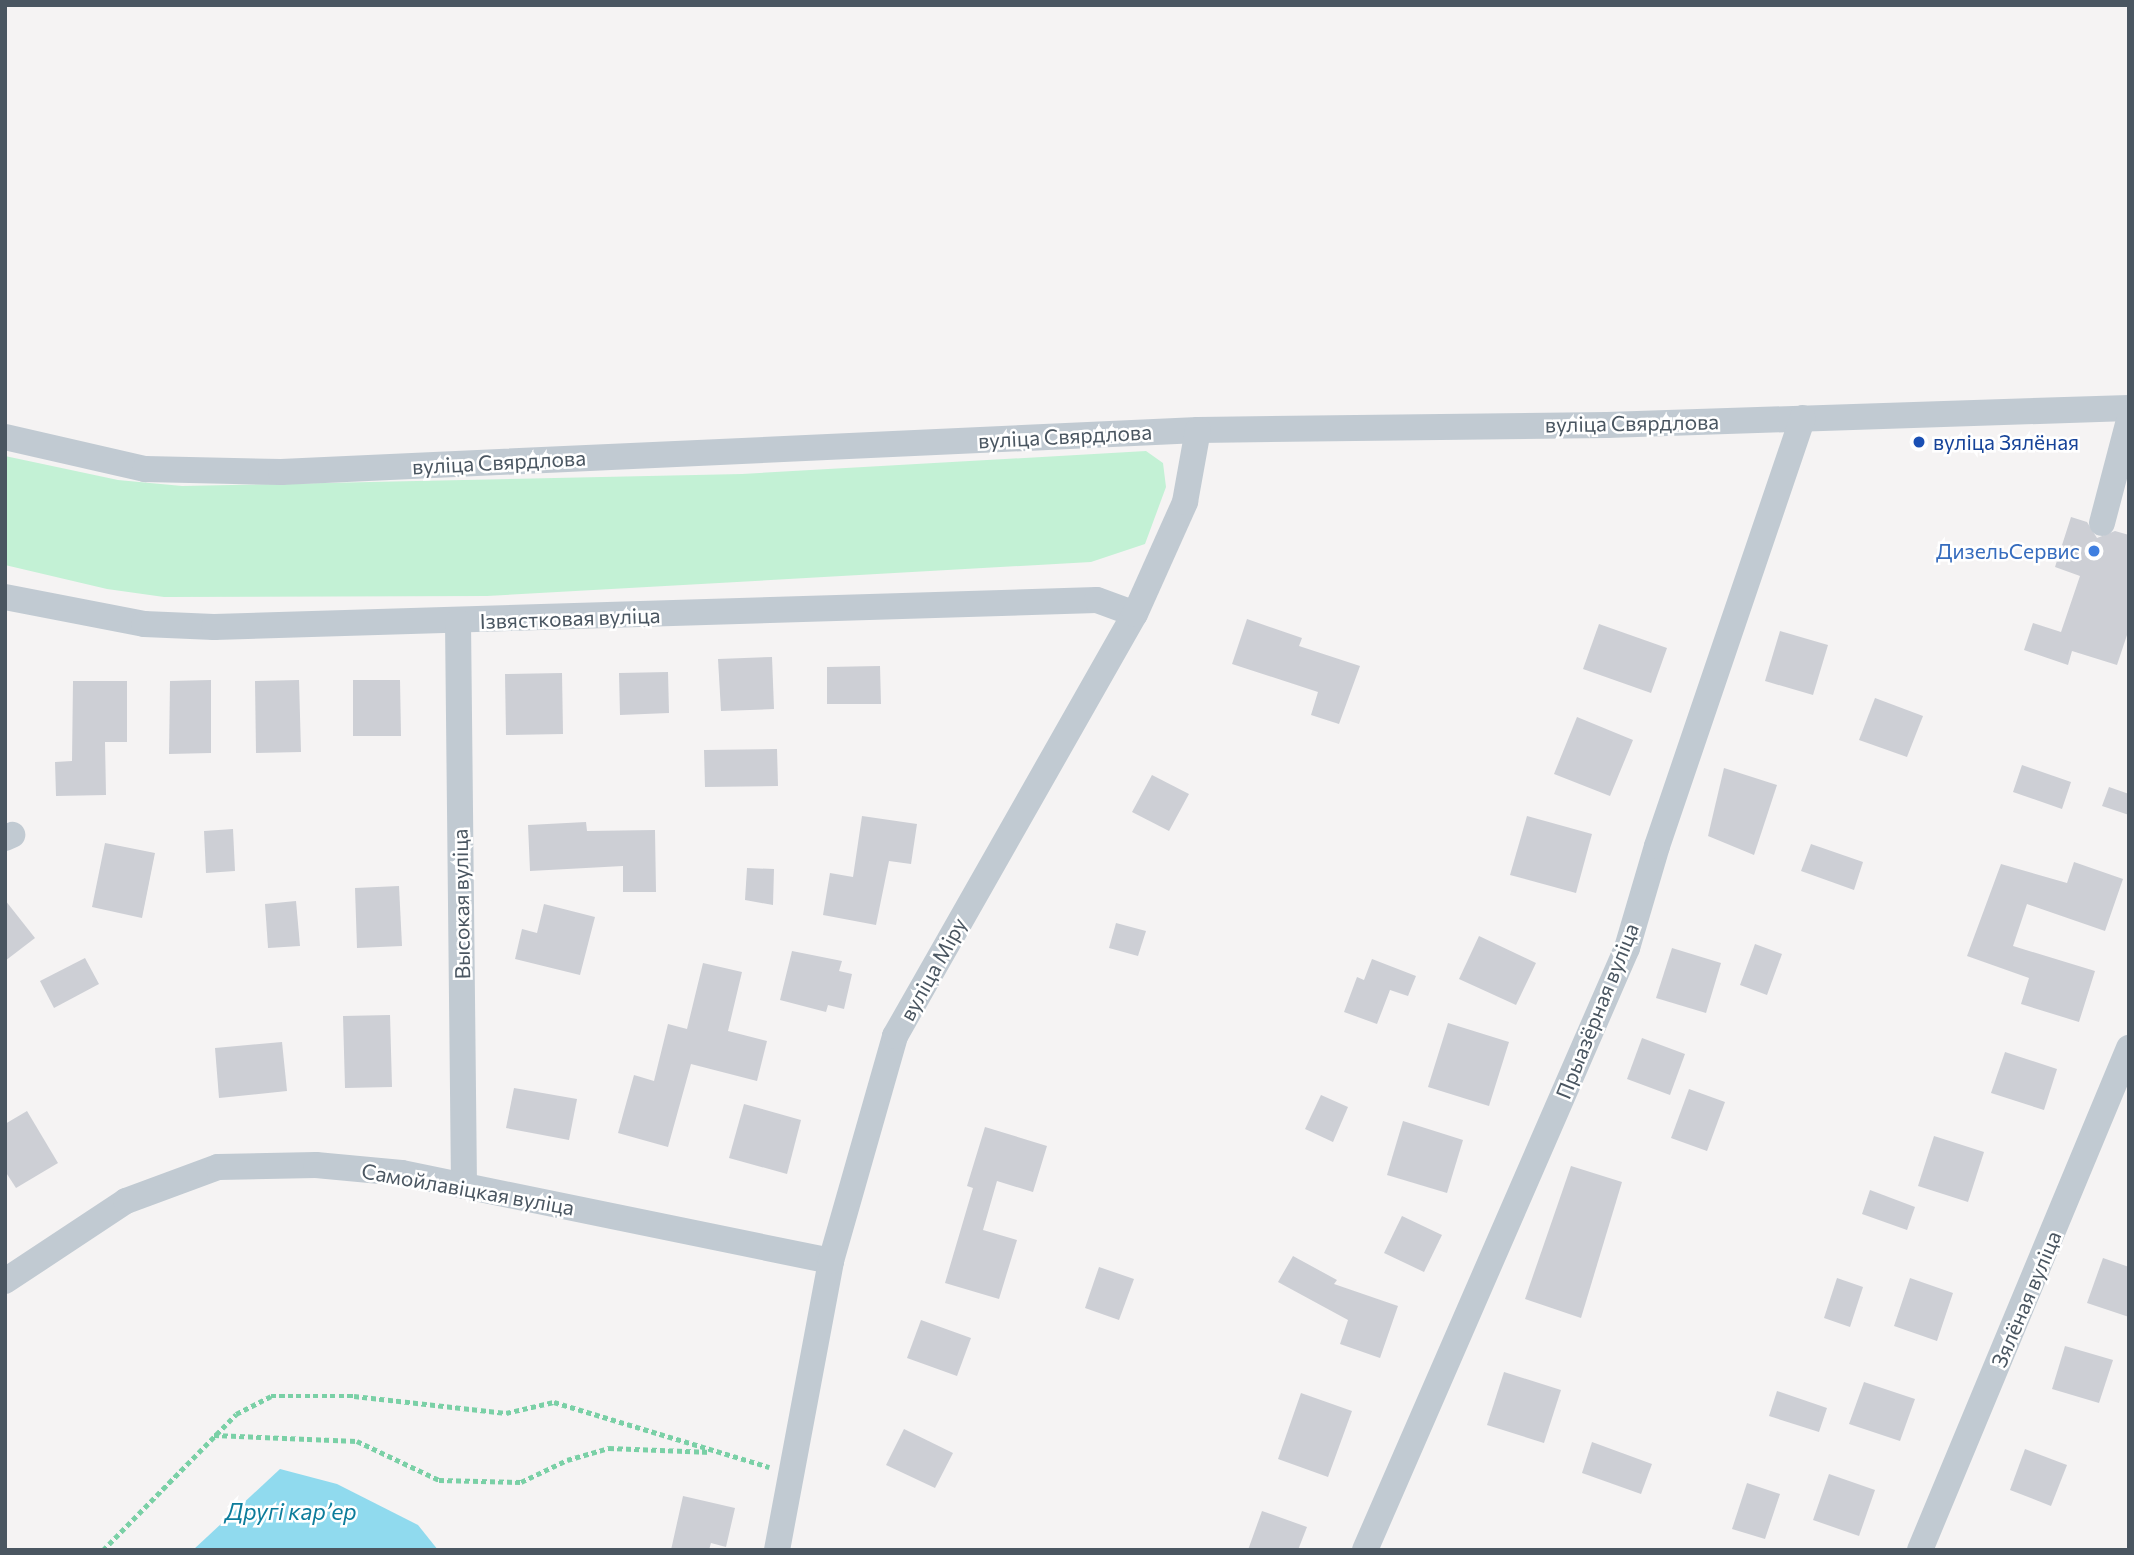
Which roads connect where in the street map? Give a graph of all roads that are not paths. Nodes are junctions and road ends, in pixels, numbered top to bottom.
1 (2129, 408) edge
2 (1803, 418) junction
3 (2129, 420) edge
4 (1198, 430) junction
5 (5, 438) edge
6 (2102, 523) dead end
7 (5, 597) edge
8 (1135, 614) junction
9 (458, 622) junction
10 (2129, 1048) edge
11 (464, 1186) junction
12 (831, 1261) junction
13 (7, 1277) edge
14 (777, 1550) edge
15 (1365, 1550) edge
16 (1920, 1550) edge

1 - 2 street, вуліца Свярдлова
2 - 4 street, вуліца Свярдлова
2 - 15 street, Прыазёрная вуліца
3 - 6 street
4 - 5 street, вуліца Свярдлова
4 - 8 street, вуліца Міру
7 - 9 street, Ізвястковая вуліца
8 - 9 street, Ізвястковая вуліца
8 - 12 street, вуліца Міру
9 - 11 street, Высокая вуліца
10 - 16 street, Зялёная вуліца
11 - 12 street, Самойлавіцкая вуліца
11 - 13 street, Самойлавіцкая вуліца
12 - 14 street, вуліца Міру

